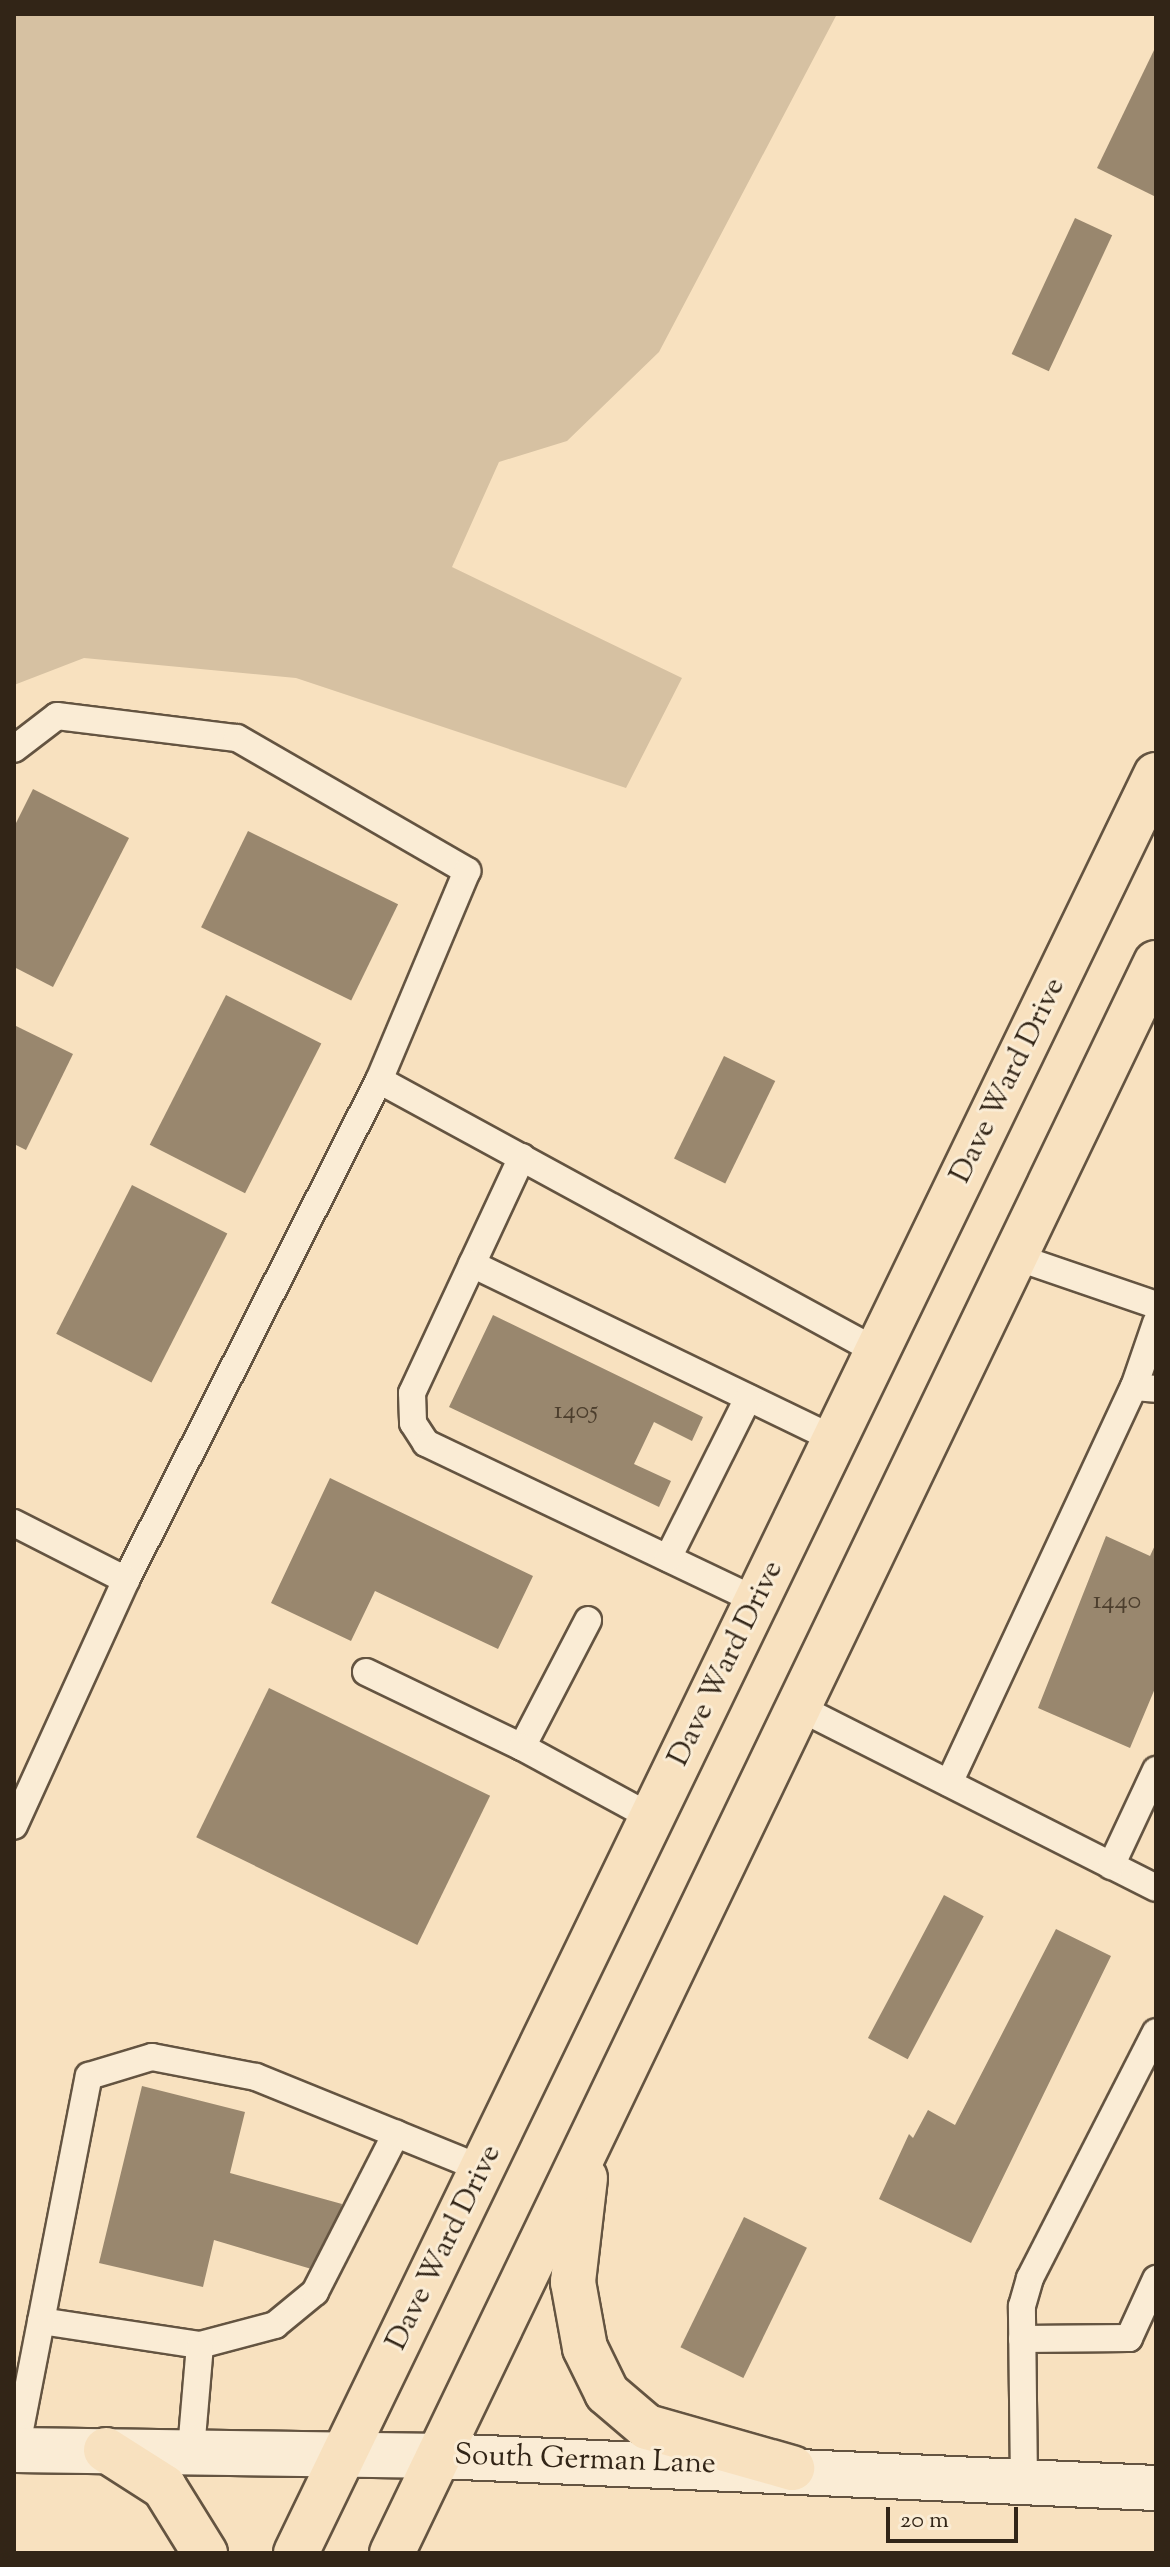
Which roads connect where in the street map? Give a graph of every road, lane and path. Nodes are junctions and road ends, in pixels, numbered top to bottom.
1 (14, 749) edge
2 (1156, 775) edge
3 (1156, 963) edge
4 (379, 1080) junction
5 (522, 1157) junction
6 (1013, 1256) junction
7 (472, 1264) junction
8 (1156, 1305) edge
9 (1156, 1323) edge
10 (878, 1352) junction
11 (1145, 1388) edge
12 (748, 1398) junction
13 (836, 1440) junction
14 (14, 1523) edge
15 (668, 1558) junction
16 (126, 1580) junction
17 (757, 1601) junction
18 (588, 1620) dead end
19 (366, 1672) dead end
20 (796, 1706) junction
21 (522, 1747) junction
22 (1156, 1770) edge
23 (949, 1783) junction
24 (653, 1818) junction
25 (14, 1826) edge
26 (1111, 1866) junction
27 (1156, 1888) edge
28 (1156, 2032) edge
29 (596, 2124) junction
30 (396, 2134) junction
31 (483, 2169) junction
32 (1156, 2279) edge
33 (41, 2321) junction
34 (1129, 2338) junction
35 (1156, 2338) edge
36 (1022, 2339) junction
37 (200, 2345) junction
38 (15, 2450) edge
39 (106, 2450) junction
40 (191, 2450) junction
41 (344, 2453) junction
42 (440, 2456) junction
43 (792, 2468) junction
44 (1024, 2481) junction
45 (1156, 2488) edge
46 (205, 2553) edge
47 (296, 2553) edge
48 (392, 2553) edge

1 - 4 lane
2 - 10 main road, Dave Ward Drive
3 - 6 main road
4 - 5 lane
4 - 16 lane
5 - 7 lane
5 - 10 lane
6 - 8 lane
6 - 20 main road
7 - 12 lane
7 - 15 lane
9 - 11 lane
10 - 13 main road, Dave Ward Drive
11 - 23 lane
12 - 13 lane
12 - 15 lane
13 - 17 main road, Dave Ward Drive
14 - 16 lane
15 - 17 lane
16 - 25 lane
17 - 24 main road, Dave Ward Drive
18 - 21 lane
19 - 21 lane
20 - 23 lane
20 - 29 main road
21 - 24 lane
22 - 26 lane
23 - 26 lane
24 - 31 main road, Dave Ward Drive
26 - 27 lane
28 - 36 lane
29 - 42 main road
29 - 43 main road
30 - 31 lane
30 - 33 lane
30 - 37 lane
31 - 41 main road, Dave Ward Drive
32 - 34 lane
33 - 37 lane
33 - 38 lane
34 - 35 lane
34 - 36 lane
36 - 44 lane
37 - 40 lane
38 - 39 street, South German Lane
39 - 40 street, South German Lane
39 - 46 main road
40 - 41 street, South German Lane
41 - 42 street, South German Lane
41 - 47 main road, Dave Ward Drive
42 - 43 street, South German Lane
42 - 48 main road
43 - 44 street, South German Lane
44 - 45 street, South German Lane

